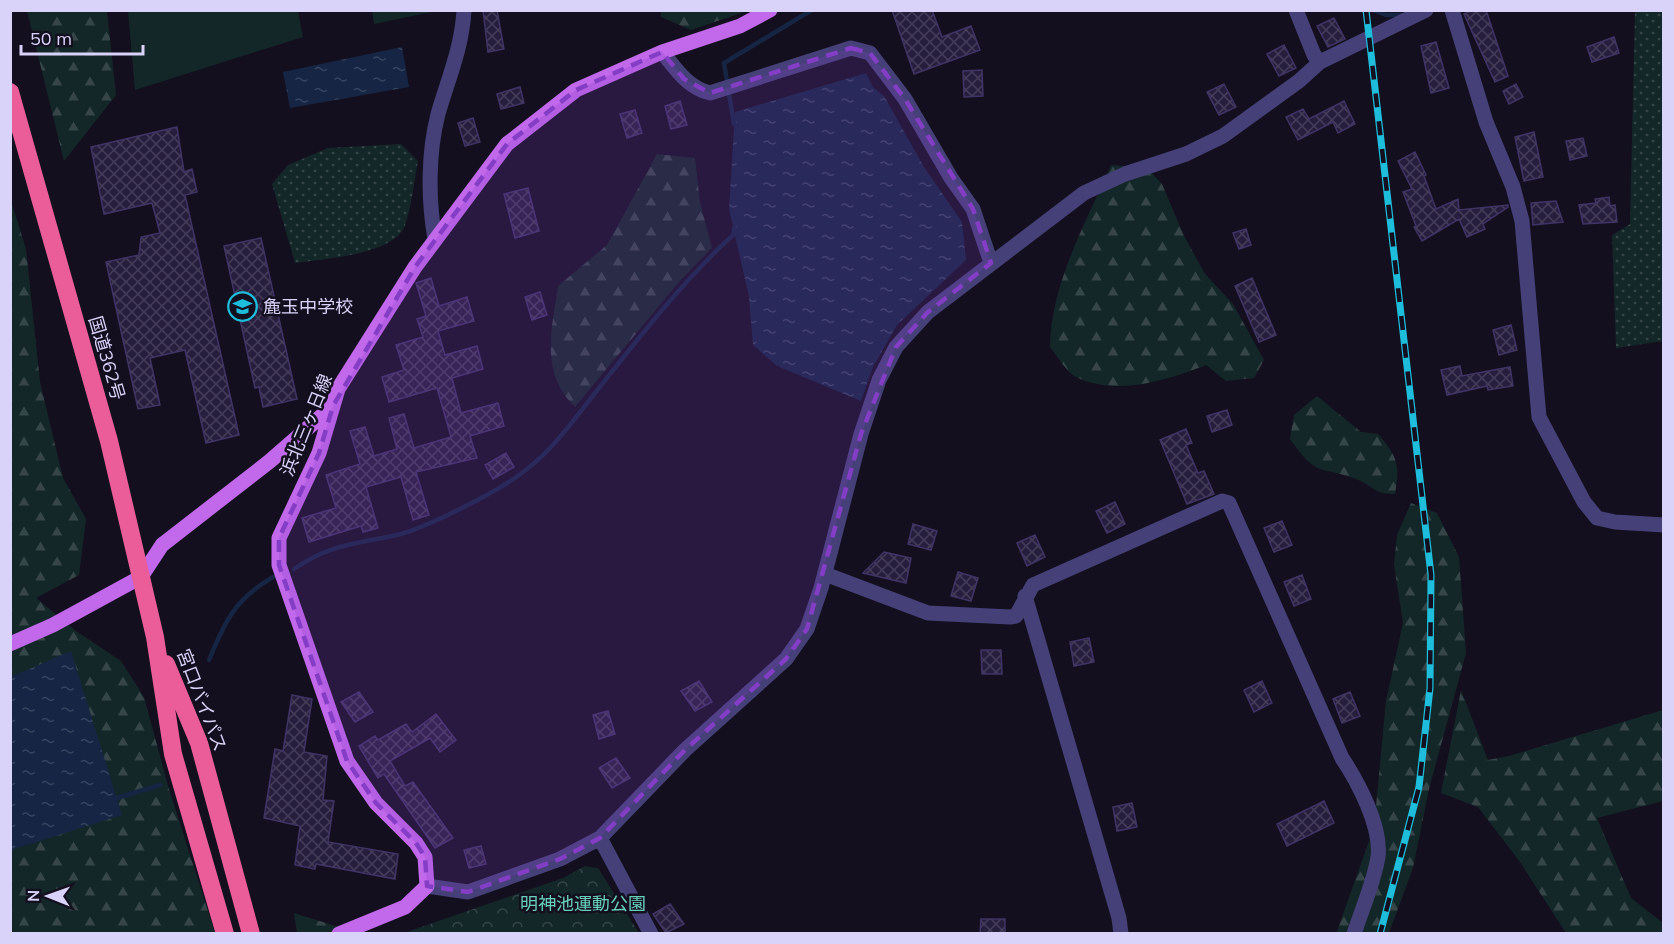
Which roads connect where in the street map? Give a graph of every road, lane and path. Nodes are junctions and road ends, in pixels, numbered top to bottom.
1 (464, 10) edge
2 (770, 10) edge
3 (1296, 10) edge
4 (1426, 10) edge
5 (1452, 10) edge
6 (662, 52) junction
7 (1320, 62) junction
8 (10, 92) edge
9 (435, 239) junction
10 (991, 263) junction
11 (333, 406) junction
12 (1664, 525) edge
13 (825, 574) junction
14 (141, 577) junction
15 (1025, 596) junction
16 (156, 637) junction
17 (10, 644) edge
18 (600, 838) junction
19 (427, 886) junction
20 (225, 933) edge
21 (251, 933) edge
22 (339, 933) edge
23 (651, 933) edge
24 (1121, 933) edge
25 (1354, 933) edge

1 - 9 street
2 - 6 main road, 浜北三ヶ日線
3 - 7 street
4 - 7 street
5 - 12 street
6 - 9 main road, 浜北三ヶ日線
6 - 10 street
7 - 10 street
8 - 14 highway, 国道362号
9 - 11 main road, 浜北三ヶ日線
10 - 13 street
11 - 14 main road
11 - 19 main road, 浜北三ヶ日線
13 - 15 street
13 - 18 street
14 - 16 highway, 国道362号
14 - 17 main road
15 - 24 street
15 - 25 street
16 - 20 highway, 宮口バイパス
16 - 21 highway, 宮口バイパス
18 - 19 street
18 - 23 street
19 - 22 main road

